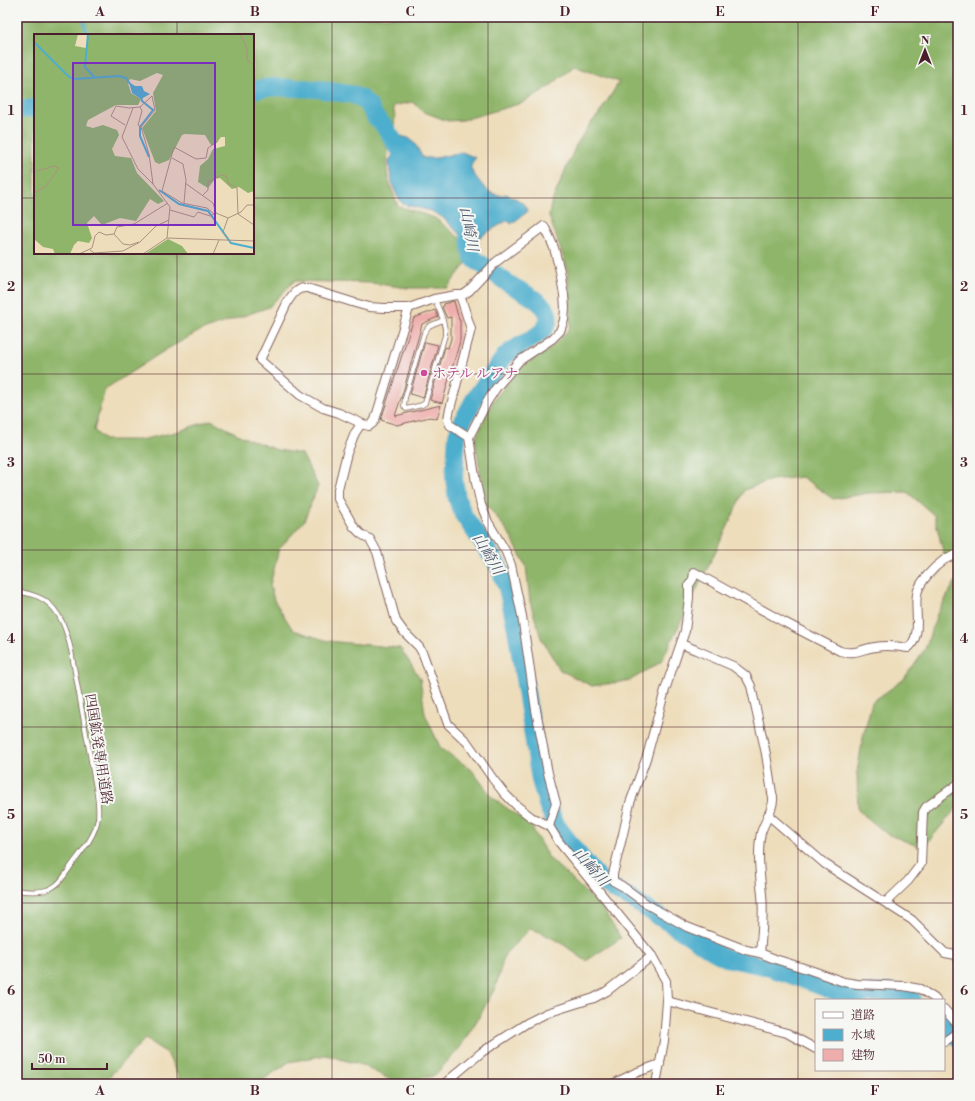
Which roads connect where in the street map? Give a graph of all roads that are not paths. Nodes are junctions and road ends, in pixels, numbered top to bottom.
1 (460, 295) junction
2 (434, 299) junction
3 (409, 308) junction
4 (443, 320) junction
5 (361, 424) junction
6 (466, 435) junction
7 (958, 554) edge
8 (17, 591) edge
9 (681, 644) junction
10 (958, 784) edge
11 (768, 815) junction
12 (549, 824) junction
13 (17, 890) edge
14 (886, 902) junction
15 (760, 953) junction
16 (652, 956) junction
17 (958, 958) edge
18 (935, 999) edge
19 (667, 1001) junction
20 (945, 1010) edge
21 (958, 1025) edge
22 (955, 1034) edge
23 (945, 1041) edge
24 (815, 1048) edge
25 (660, 1064) junction
26 (444, 1084) edge
27 (613, 1084) edge
28 (656, 1084) edge

1 - 2 street
1 - 6 street
1 - 6 street
2 - 3 street
2 - 4 lane
3 - 5 street
3 - 5 street
4 - 4 lane
5 - 12 street
6 - 12 street
7 - 9 street
8 - 13 lane, 四国鉱発専用道路
9 - 11 street
9 - 15 street
10 - 14 street
11 - 14 street
11 - 15 street
12 - 16 street
14 - 17 street
15 - 18 street
16 - 19 street
16 - 26 street
19 - 24 street
19 - 25 street
20 - 21 street
22 - 23 street
25 - 27 street
25 - 28 street

